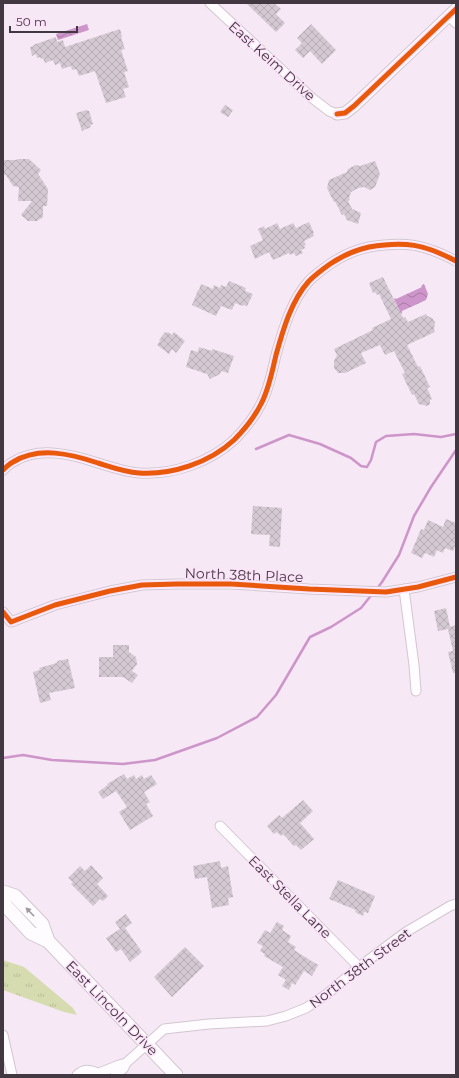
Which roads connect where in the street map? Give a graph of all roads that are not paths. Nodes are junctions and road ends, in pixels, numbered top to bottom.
1 (210, 3) edge
2 (454, 16) edge
3 (337, 114) joint
4 (456, 261) edge
5 (3, 470) edge
6 (456, 577) edge
7 (404, 589) junction
8 (3, 612) edge
9 (416, 690) dead end
10 (220, 826) dead end
11 (3, 892) edge
12 (3, 900) edge
13 (456, 904) edge
14 (48, 941) junction
15 (359, 967) junction
16 (3, 1035) edge
17 (147, 1045) junction
18 (130, 1060) junction
19 (169, 1069) edge
20 (96, 1074) edge
21 (12, 1075) edge
22 (77, 1075) edge
23 (115, 1075) edge

1 - 3 street, East Keim Drive
2 - 3 street
4 - 5 street
6 - 7 street, North 38th Place
7 - 8 street, North 38th Place
7 - 9 street
10 - 15 street, East Stella Lane
14 -> 11 main road, East Lincoln Drive
12 - 14 main road, East Lincoln Drive
13 - 15 street, North 38th Street
14 - 17 main road, East Lincoln Drive
15 - 17 street, North 38th Street
16 - 21 street
17 - 18 street, North 38th Street
17 - 19 main road, East Lincoln Drive
18 - 20 street
18 - 23 street
20 - 22 street

